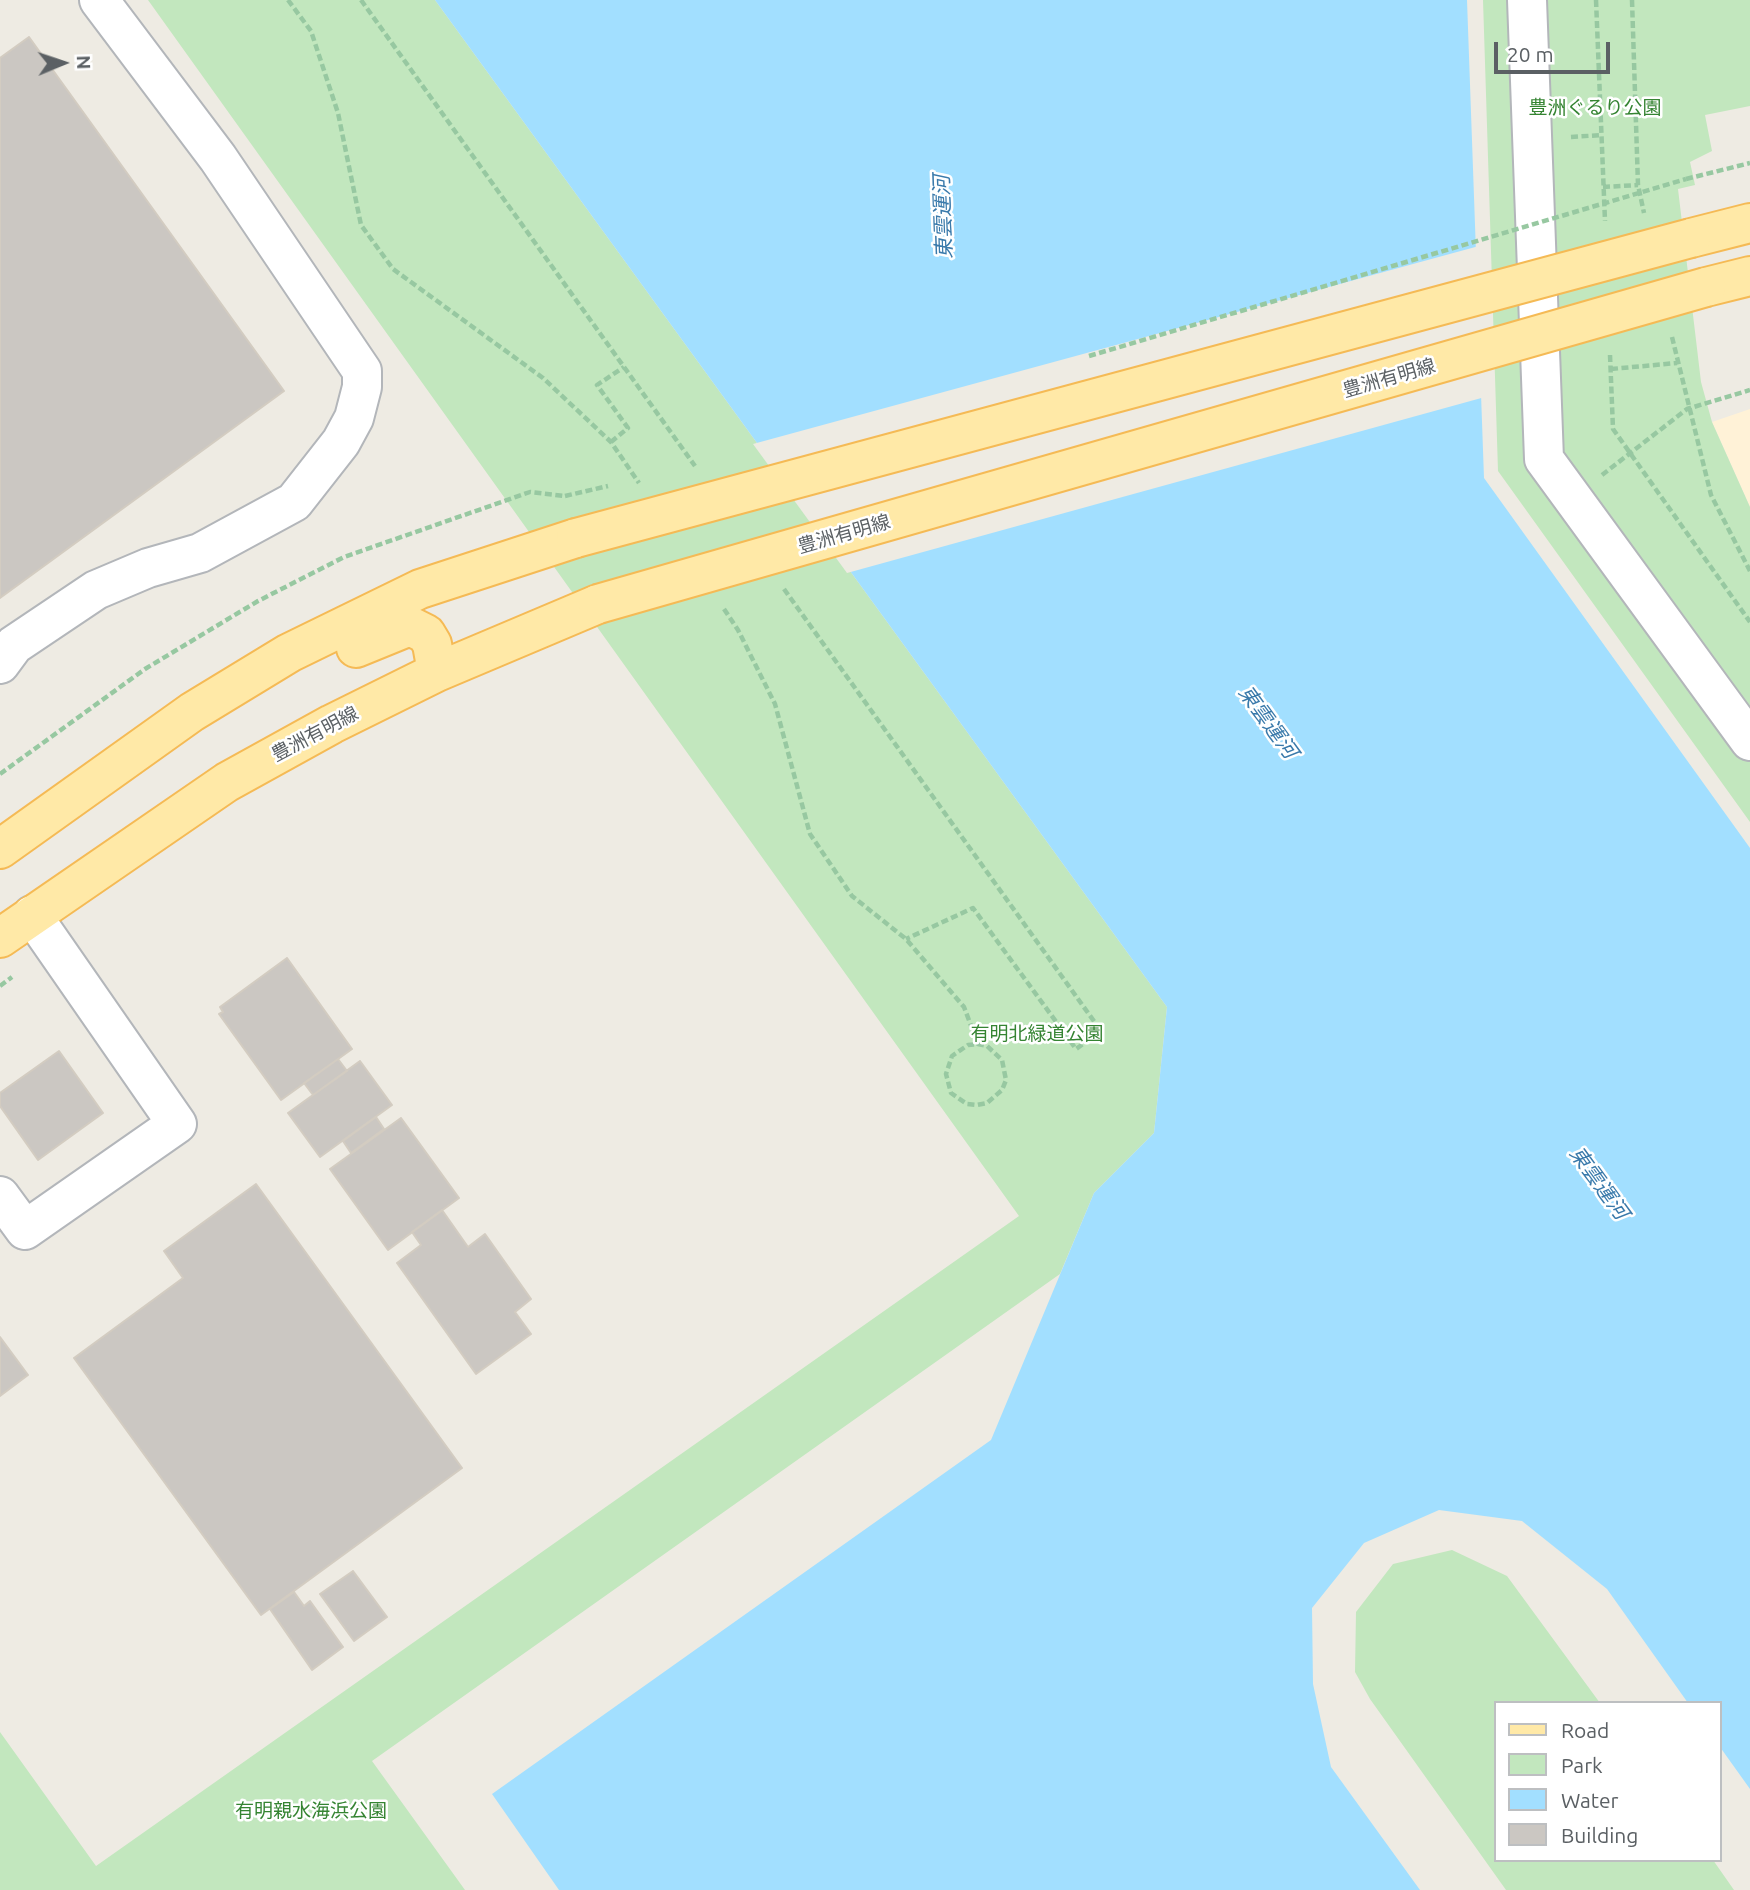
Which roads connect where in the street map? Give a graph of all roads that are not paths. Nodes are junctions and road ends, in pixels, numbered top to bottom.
1 (99, 0) edge
2 (1527, 0) edge
3 (1750, 223) edge
4 (1750, 276) edge
5 (5, 653) edge
6 (289, 653) junction
7 (437, 672) junction
8 (1750, 741) edge
9 (2, 842) edge
10 (32, 915) junction
11 (0, 938) edge
12 (0, 1196) edge

1 - 5 street
2 - 8 street
3 - 6 main road, bridge
4 - 7 main road, 豊洲有明線, bridge
6 - 7 main road
6 - 9 main road
7 - 10 main road, 豊洲有明線
10 - 11 main road, 豊洲有明線
10 - 12 street

